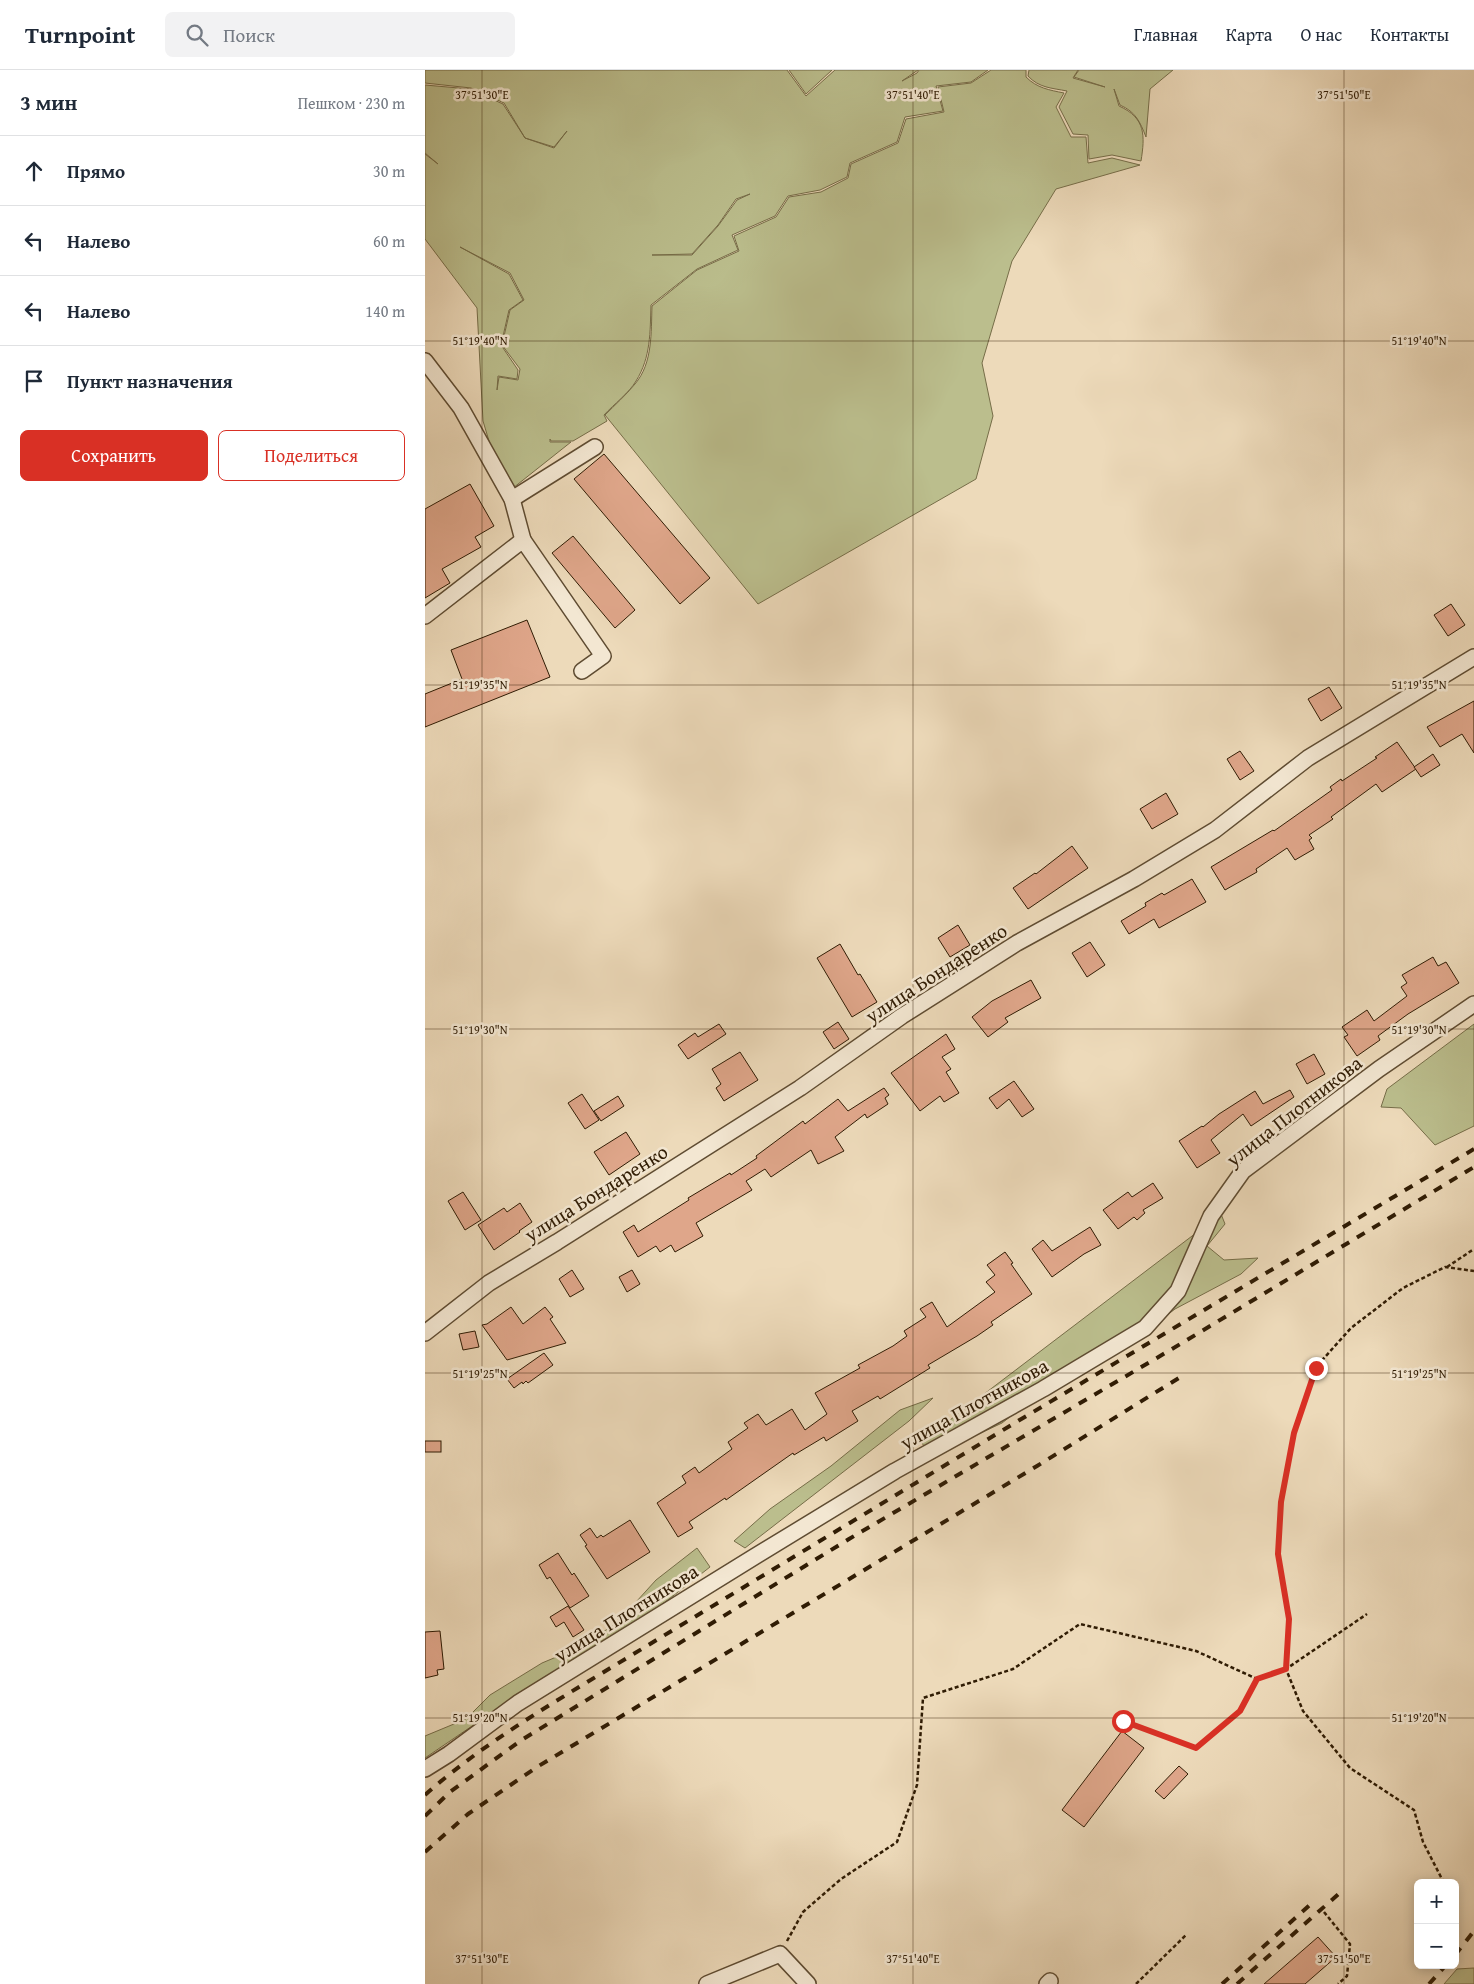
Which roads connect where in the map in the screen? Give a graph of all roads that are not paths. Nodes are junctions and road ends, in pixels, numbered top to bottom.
1 (425, 361) edge
2 (595, 447) dead end
3 (512, 500) junction
4 (523, 540) junction
5 (425, 616) edge
6 (1474, 657) edge
7 (582, 671) dead end
8 (1474, 1004) edge
9 (425, 1333) edge
10 (425, 1769) edge
11 (707, 1984) edge
12 (808, 1984) edge

1 - 3 street
2 - 3 street
3 - 4 street
4 - 5 street
4 - 7 street
6 - 9 street, улица Бондаренко
8 - 10 street, улица Плотникова
11 - 12 street

